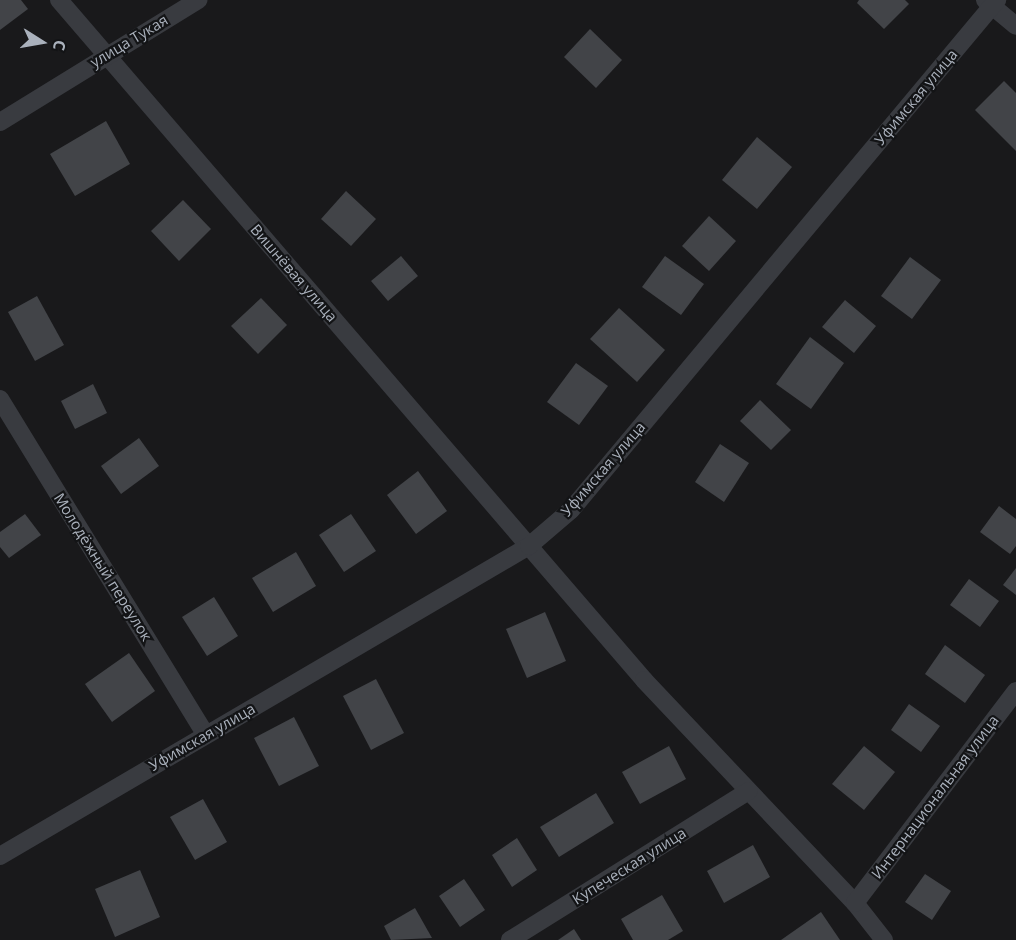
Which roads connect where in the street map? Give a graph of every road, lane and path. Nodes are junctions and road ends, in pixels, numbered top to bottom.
1 (59, 0) edge
2 (198, 0) edge
3 (991, 2) edge
4 (1016, 26) edge
5 (106, 55) junction
6 (0, 122) edge
7 (0, 399) edge
8 (530, 546) junction
9 (1016, 691) edge
10 (206, 735) junction
11 (748, 791) junction
12 (0, 856) edge
13 (855, 903) junction
14 (510, 940) edge
15 (884, 940) edge

1 - 5 street, Вишнёвая улица
2 - 5 street, улица Тукая
3 - 4 street
3 - 8 street, Уфимская улица
5 - 6 street, улица Тукая
5 - 8 street, Вишнёвая улица
7 - 10 street, Молодёжный переулок
8 - 10 street, Уфимская улица
8 - 11 street, Вишнёвая улица
9 - 13 street, Интернациональная улица
10 - 12 street, Уфимская улица
11 - 13 street, Вишнёвая улица
11 - 14 street, Купеческая улица
13 - 15 street, Вишнёвая улица

